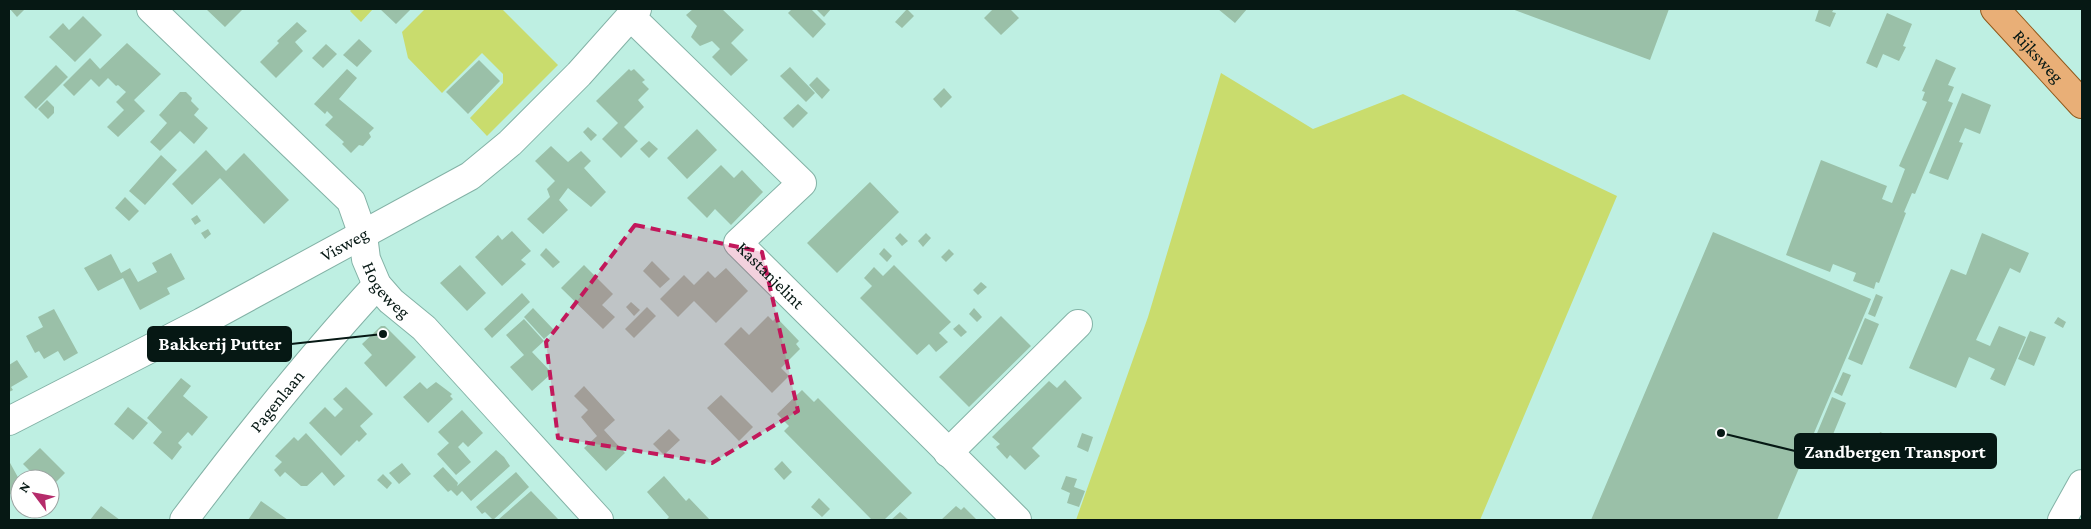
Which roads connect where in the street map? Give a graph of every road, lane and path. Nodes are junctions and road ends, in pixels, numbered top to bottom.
1 (151, 9) edge
2 (1995, 9) edge
3 (634, 13) edge
4 (2082, 104) edge
5 (363, 235) junction
6 (377, 285) junction
7 (1078, 324) dead end
8 (9, 422) edge
9 (948, 453) junction
10 (2082, 484) edge
11 (184, 520) edge
12 (598, 520) edge
13 (1017, 520) edge
14 (2062, 520) edge

1 - 5 street, Hogeweg
2 - 4 main road, Rijksweg
3 - 5 street, Visweg
3 - 9 street, Kastanjelint
5 - 6 street, Hogeweg
5 - 8 street, Visweg
6 - 11 street, Pagenlaan
6 - 12 street, Hogeweg
7 - 9 street
9 - 13 street, Kastanjelint
10 - 14 street

